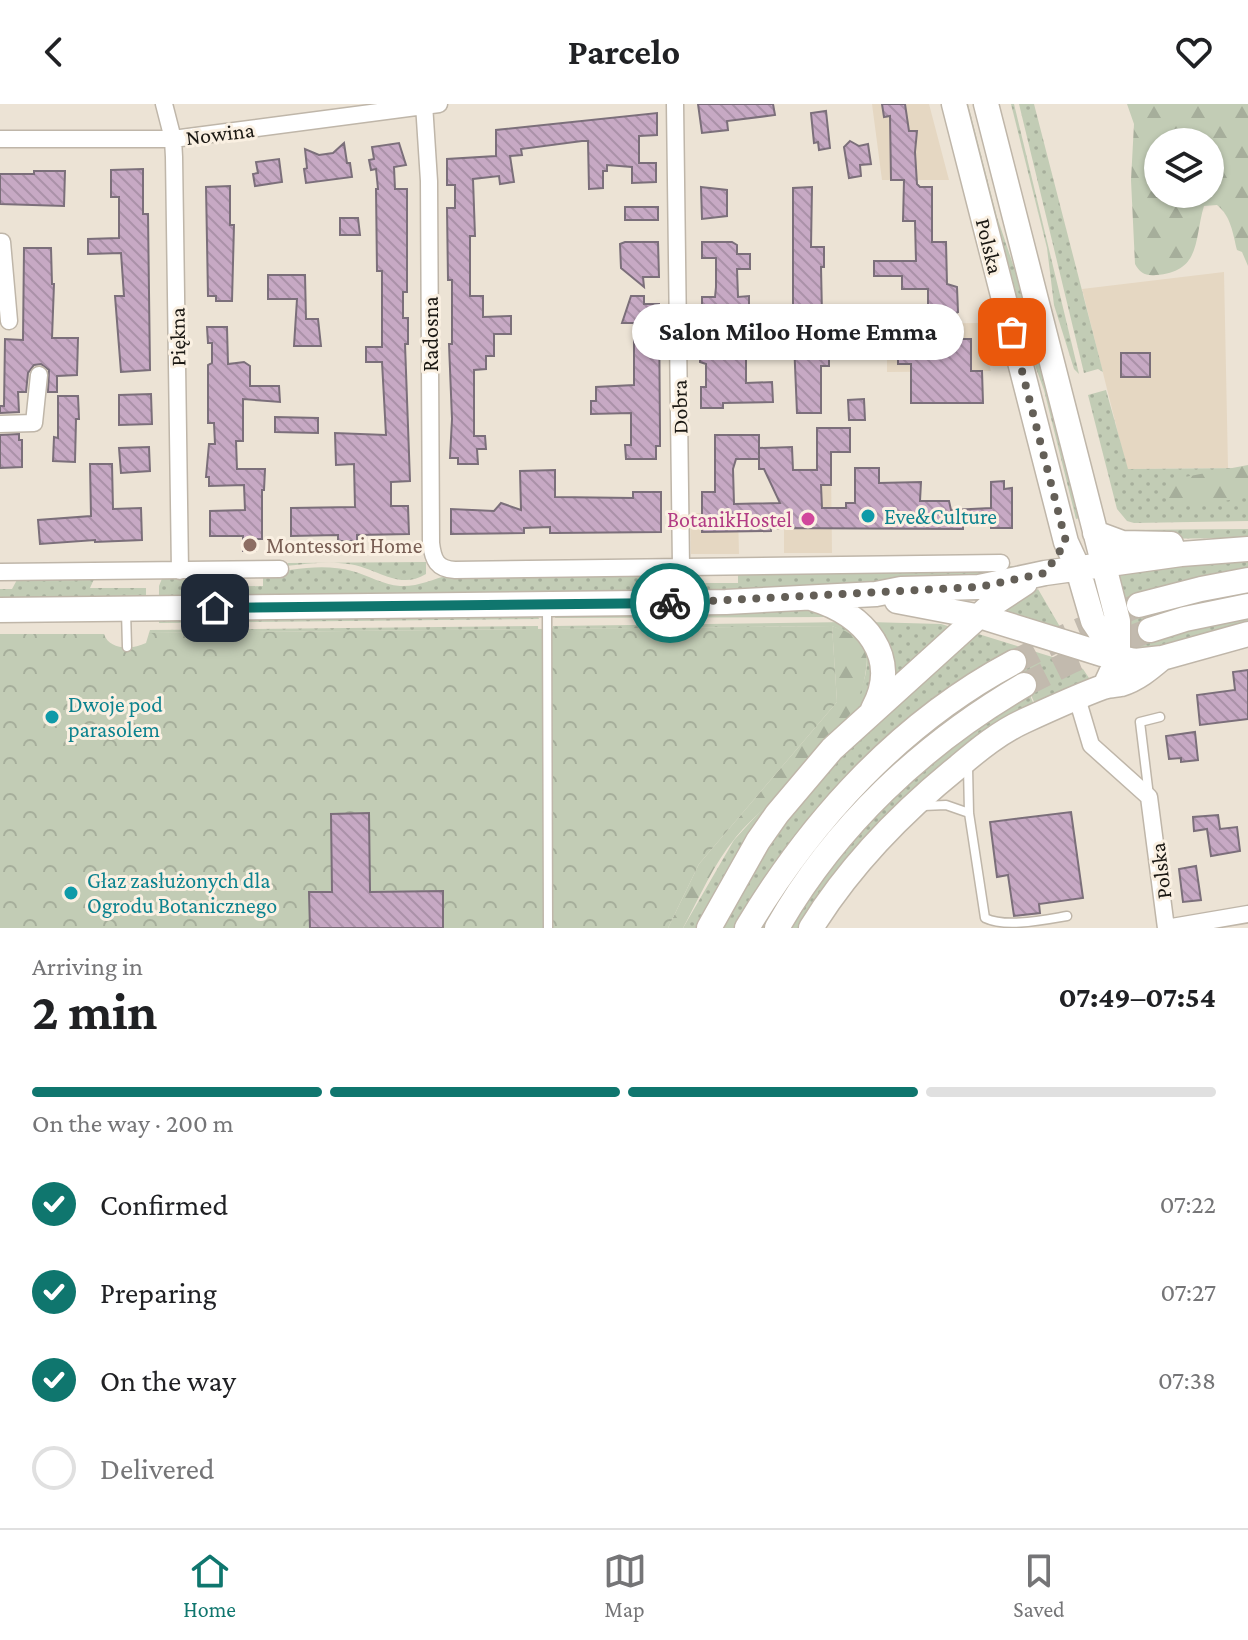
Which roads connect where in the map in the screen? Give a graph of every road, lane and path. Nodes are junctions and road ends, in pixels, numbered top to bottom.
1 (164, 104) edge
2 (675, 104) edge
3 (954, 104) edge
4 (986, 104) edge
5 (429, 105) edge
6 (0, 139) edge
7 (173, 139) junction
8 (0, 242) edge
9 (9, 321) dead end
10 (39, 375) dead end
11 (0, 424) edge
12 (1095, 533) junction
13 (1066, 542) junction
14 (1248, 547) edge
15 (1001, 563) dead end
16 (681, 567) junction
17 (1104, 567) junction
18 (280, 569) dead end
19 (1078, 570) junction
20 (180, 571) junction
21 (0, 572) edge
22 (1041, 575) junction
23 (1248, 580) edge
24 (876, 594) junction
25 (804, 596) junction
26 (547, 604) junction
27 (1139, 605) tunnel mouth
28 (1248, 606) edge
29 (126, 609) junction
30 (0, 610) edge
31 (978, 616) junction
32 (1150, 630) tunnel mouth
33 (1248, 634) edge
34 (127, 647) dead end
35 (1118, 658) junction
36 (1162, 658) junction
37 (1014, 662) tunnel mouth
38 (1024, 685) tunnel mouth
39 (1105, 686) junction
40 (1077, 698) junction
41 (870, 713) junction
42 (1160, 717) dead end
43 (968, 758) junction
44 (1149, 797) junction
45 (908, 810) junction
46 (969, 813) junction
47 (1248, 914) edge
48 (1067, 916) dead end
49 (548, 928) edge
50 (709, 928) edge
51 (747, 928) edge
52 (777, 928) edge
53 (811, 928) edge
54 (1166, 928) edge

1 - 7 street, Piękna
2 - 16 street, Dobra
3 - 13 street, Polska
4 - 12 street, Polska
5 - 7 street, Nowina
5 - 16 street, Radosna
6 - 7 street, Nowina
7 - 20 street, Piękna
8 - 9 street
10 - 11 street
12 - 14 street
12 - 17 street, Polska
13 - 19 street, Polska
13 - 22 street
14 - 17 street
15 - 16 street
17 - 19 street
17 - 35 street, Polska
18 - 20 street
19 - 22 street
19 - 35 street, Polska
20 - 21 street
22 - 24 street
22 - 31 street
23 - 27 street
24 - 25 street
24 - 31 street
25 - 26 street
25 - 41 street
26 - 29 street
26 - 49 lane
28 - 32 street
29 - 30 street
29 - 34 lane
31 - 35 street
31 - 41 street
33 - 36 street
35 - 36 street
35 - 39 street, Polska
36 - 39 street
37 - 51 street
38 - 52 street
39 - 40 street
40 - 43 street
40 - 44 street
41 - 50 street
42 - 44 lane
43 - 45 street
43 - 46 lane
44 - 54 street, Polska
45 - 46 lane
45 - 53 street
46 - 48 lane
47 - 54 street

